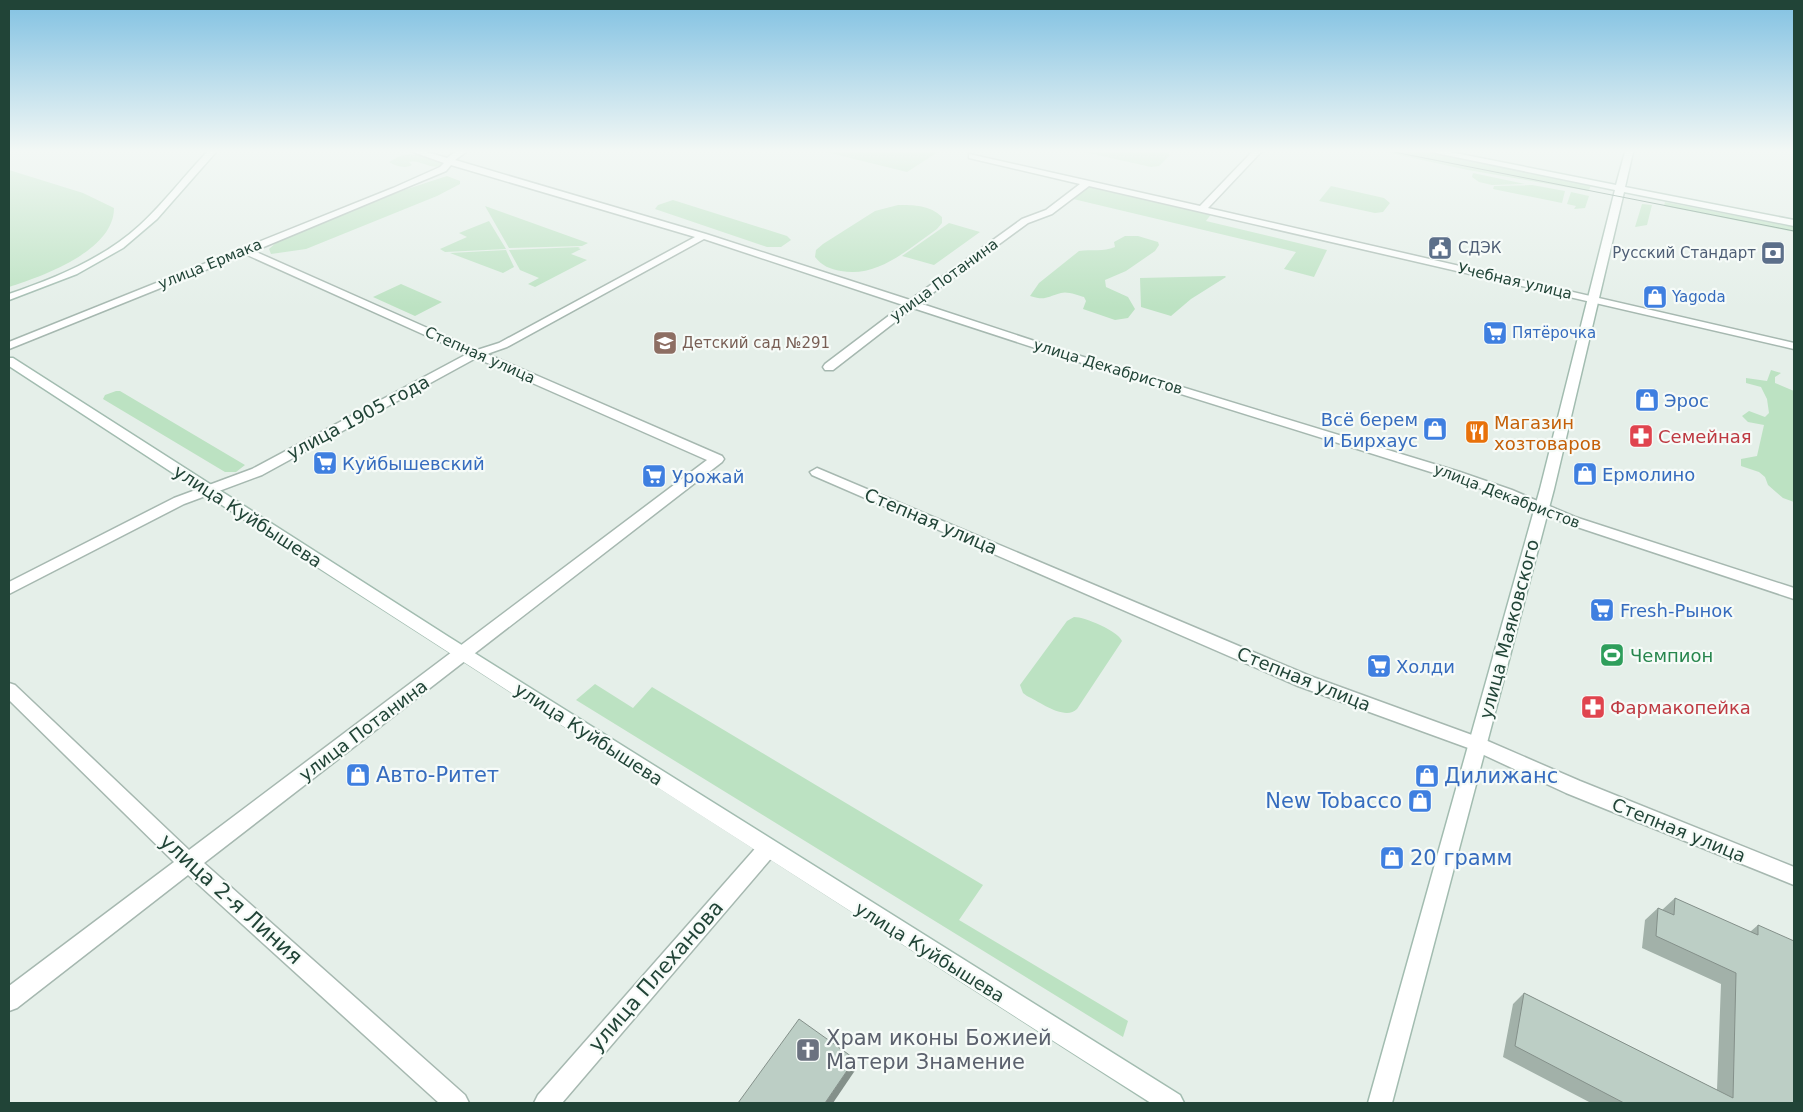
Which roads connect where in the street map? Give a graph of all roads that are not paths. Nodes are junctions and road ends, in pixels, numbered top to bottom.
1 (163, 204) edge
2 (361, 204) edge
3 (593, 204) edge
4 (1060, 204) edge
5 (1179, 204) edge
6 (1207, 204) edge
7 (1616, 204) edge
8 (1705, 204) edge
9 (1724, 204) edge
10 (1202, 209) junction
11 (1794, 216) edge
12 (1794, 223) edge
13 (703, 236) junction
14 (244, 250) junction
15 (9, 297) edge
16 (1592, 299) junction
17 (910, 305) junction
18 (9, 346) edge
19 (1794, 346) edge
20 (476, 354) junction
21 (9, 361) edge
22 (829, 367) dead end
23 (717, 459) joint
24 (817, 472) dead end
25 (207, 491) junction
26 (1542, 508) junction
27 (9, 589) edge
28 (1794, 594) edge
29 (462, 653) junction
30 (9, 690) edge
31 (1477, 744) junction
32 (766, 849) junction
33 (189, 863) junction
34 (1794, 876) edge
35 (9, 1000) edge
36 (457, 1103) edge
37 (546, 1103) edge
38 (1172, 1103) edge
39 (1380, 1103) edge

1 - 15 street
2 - 14 street, улица Ермака
3 - 13 street, улица Декабристов
4 - 17 street, улица Потанина
5 - 10 street, Учебная улица
6 - 10 street
7 - 16 street, улица Маяковского
8 - 12 street
9 - 11 street
10 - 16 street, Учебная улица
13 - 17 street, улица Декабристов
13 - 20 street, улица 1905 года
14 - 18 street, улица Ермака
14 - 20 street, Степная улица
16 - 19 street, Учебная улица
16 - 26 street, улица Маяковского
17 - 22 street, улица Потанина
17 - 26 street, улица Декабристов
20 - 23 street, Степная улица
20 - 25 street, улица 1905 года
21 - 25 street, улица Куйбышева
23 - 29 street, улица Потанина
24 - 31 street, Степная улица
25 - 27 street, улица 1905 года
25 - 29 street, улица Куйбышева
26 - 28 street, улица Декабристов
26 - 31 street, улица Маяковского
29 - 32 street, улица Куйбышева
29 - 33 street, улица Потанина
30 - 33 street, улица 2-я Линия
31 - 34 street, Степная улица
31 - 39 street, улица Маяковского
32 - 37 street, улица Плеханова
32 - 38 street, улица Куйбышева
33 - 35 street, улица Потанина
33 - 36 street, улица 2-я Линия

